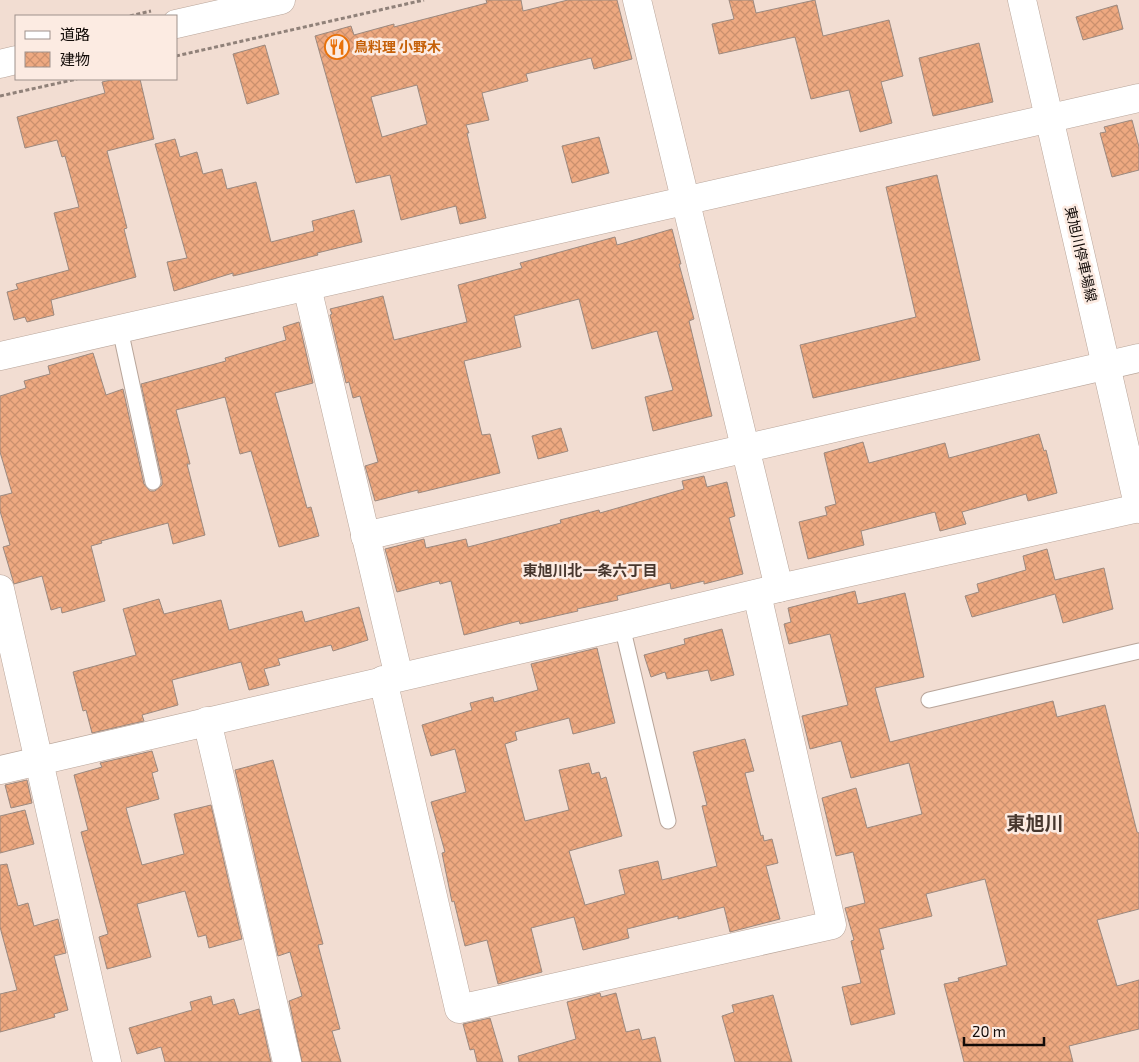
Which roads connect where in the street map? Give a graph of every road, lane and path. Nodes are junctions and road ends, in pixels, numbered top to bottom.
1 (281, 0) edge
2 (424, 0) edge
3 (636, 0) edge
4 (1022, 0) edge
5 (178, 24) edge
6 (178, 56) edge
7 (15, 60) edge
8 (0, 64) edge
9 (72, 80) edge
10 (0, 96) edge
11 (1139, 98) edge
12 (1050, 119) junction
13 (685, 201) junction
14 (307, 287) junction
15 (120, 329) junction
16 (0, 356) edge
17 (1139, 358) edge
18 (1106, 365) junction
19 (745, 449) junction
20 (153, 482) dead end
21 (1139, 508) edge
22 (365, 536) junction
23 (0, 589) edge
24 (768, 591) junction
25 (622, 626) junction
26 (1139, 651) edge
27 (391, 679) junction
28 (929, 700) dead end
29 (207, 721) junction
30 (40, 761) junction
31 (0, 770) edge
32 (668, 822) dead end
33 (107, 1062) edge
34 (287, 1062) edge

1 - 5 street
2 - 6 path
3 - 13 street
4 - 12 street, 東旭川停車場線
7 - 8 street
9 - 10 path
11 - 12 street
12 - 13 street
12 - 18 street, 東旭川停車場線
13 - 14 street
13 - 19 street
14 - 15 street
14 - 22 street
15 - 16 street
15 - 20 lane
17 - 18 street
18 - 19 street
18 - 21 street, 東旭川停車場線
19 - 22 street
19 - 24 street
21 - 24 street
22 - 27 street
23 - 30 street
24 - 25 street
24 - 27 street
25 - 27 street
25 - 32 lane
26 - 28 lane
27 - 29 street
29 - 30 street
29 - 34 street
30 - 31 street
30 - 33 street

